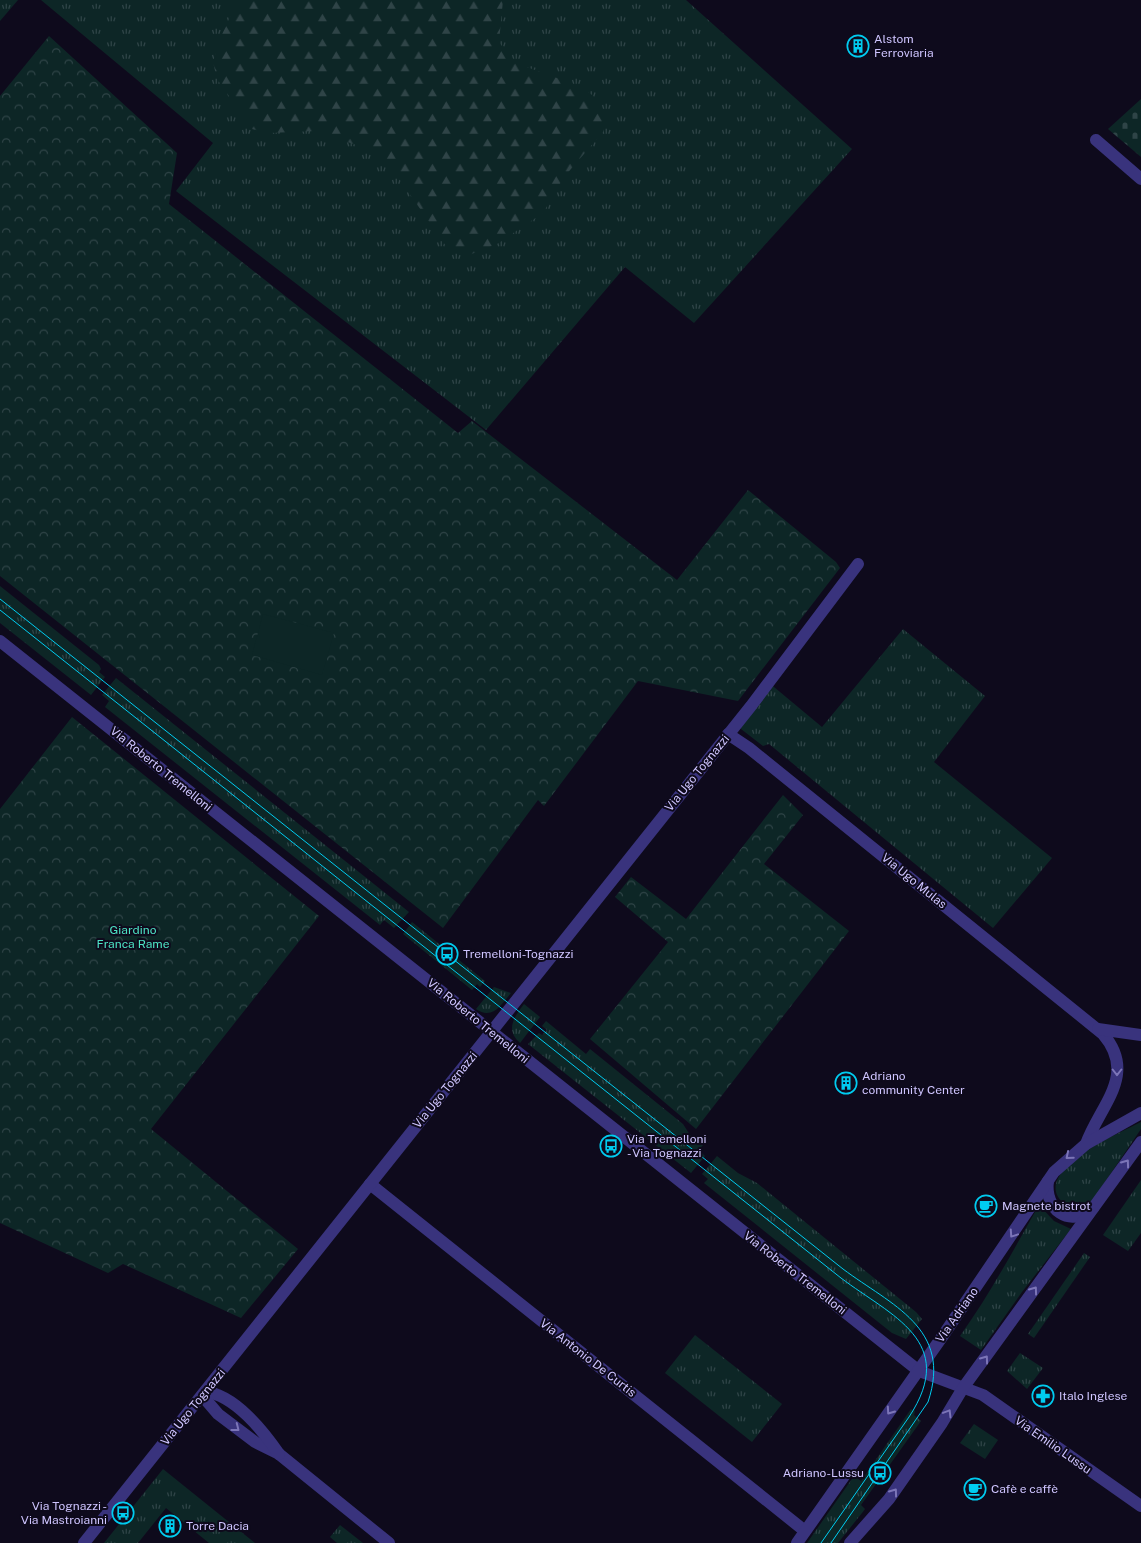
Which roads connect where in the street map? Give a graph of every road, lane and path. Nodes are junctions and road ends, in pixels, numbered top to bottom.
1 (1096, 140) dead end
2 (1141, 178) edge
3 (858, 564) dead end
4 (0, 641) edge
5 (728, 734) junction
6 (1098, 1029) junction
7 (492, 1032) junction
8 (1141, 1035) edge
9 (1141, 1114) edge
10 (1141, 1142) edge
11 (1086, 1144) junction
12 (1049, 1178) junction
13 (370, 1184) junction
14 (1097, 1204) junction
15 (918, 1371) junction
16 (963, 1388) junction
17 (205, 1392) junction
18 (1141, 1506) edge
19 (806, 1531) junction
20 (84, 1543) edge
21 (389, 1543) edge
22 (797, 1543) edge
23 (850, 1543) edge

1 - 2 street
3 - 5 street, Via Ugo Tognazzi
4 - 7 street, Via Roberto Tremelloni
5 - 6 street, Via Ugo Mulas
5 - 7 street, Via Ugo Tognazzi
6 - 8 street
6 -> 11 street, Via Ugo Mulas
7 - 13 street, Via Ugo Tognazzi
7 - 15 street, Via Roberto Tremelloni
9 - 11 street, Via Adriano
14 -> 10 street
11 -> 12 street, Via Adriano
12 - 14 street
12 -> 15 street, Via Adriano
13 - 17 street, Via Ugo Tognazzi
13 - 19 street, Via Antonio De Curtis
16 -> 14 street
15 - 16 street, Via Roberto Tremelloni
15 -> 19 street, Via Adriano
16 - 18 street, Via Emilio Lussu
23 -> 16 street
17 - 20 street, Via Ugo Tognazzi
17 - 21 street
19 - 22 street, Via Adriano

